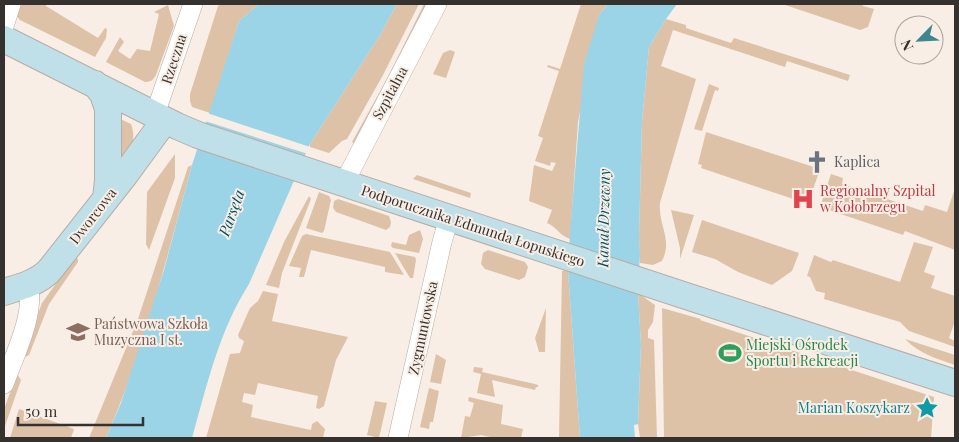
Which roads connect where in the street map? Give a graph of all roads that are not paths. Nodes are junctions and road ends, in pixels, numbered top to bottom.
1 (11, 4) edge
2 (193, 4) edge
3 (437, 4) edge
4 (4, 26) edge
5 (4, 39) edge
6 (95, 84) junction
7 (160, 117) junction
8 (344, 183) junction
9 (106, 199) junction
10 (449, 218) junction
11 (28, 284) junction
12 (4, 292) edge
13 (955, 383) edge
14 (4, 384) edge
15 (398, 438) edge

1 - 4 street
2 - 7 street, Rzeczna
3 - 8 street, Szpitalna
5 - 6 street, Podporucznika Edmunda Łopuskiego
6 - 7 street, Podporucznika Edmunda Łopuskiego
6 - 9 street
7 - 8 street, Podporucznika Edmunda Łopuskiego
7 - 9 street, Dworcowa
8 - 10 street, Podporucznika Edmunda Łopuskiego
9 - 11 street, Dworcowa
10 - 13 street, Podporucznika Edmunda Łopuskiego
10 - 15 street, Zygmuntowska
11 - 12 street, Dworcowa
11 - 14 street

